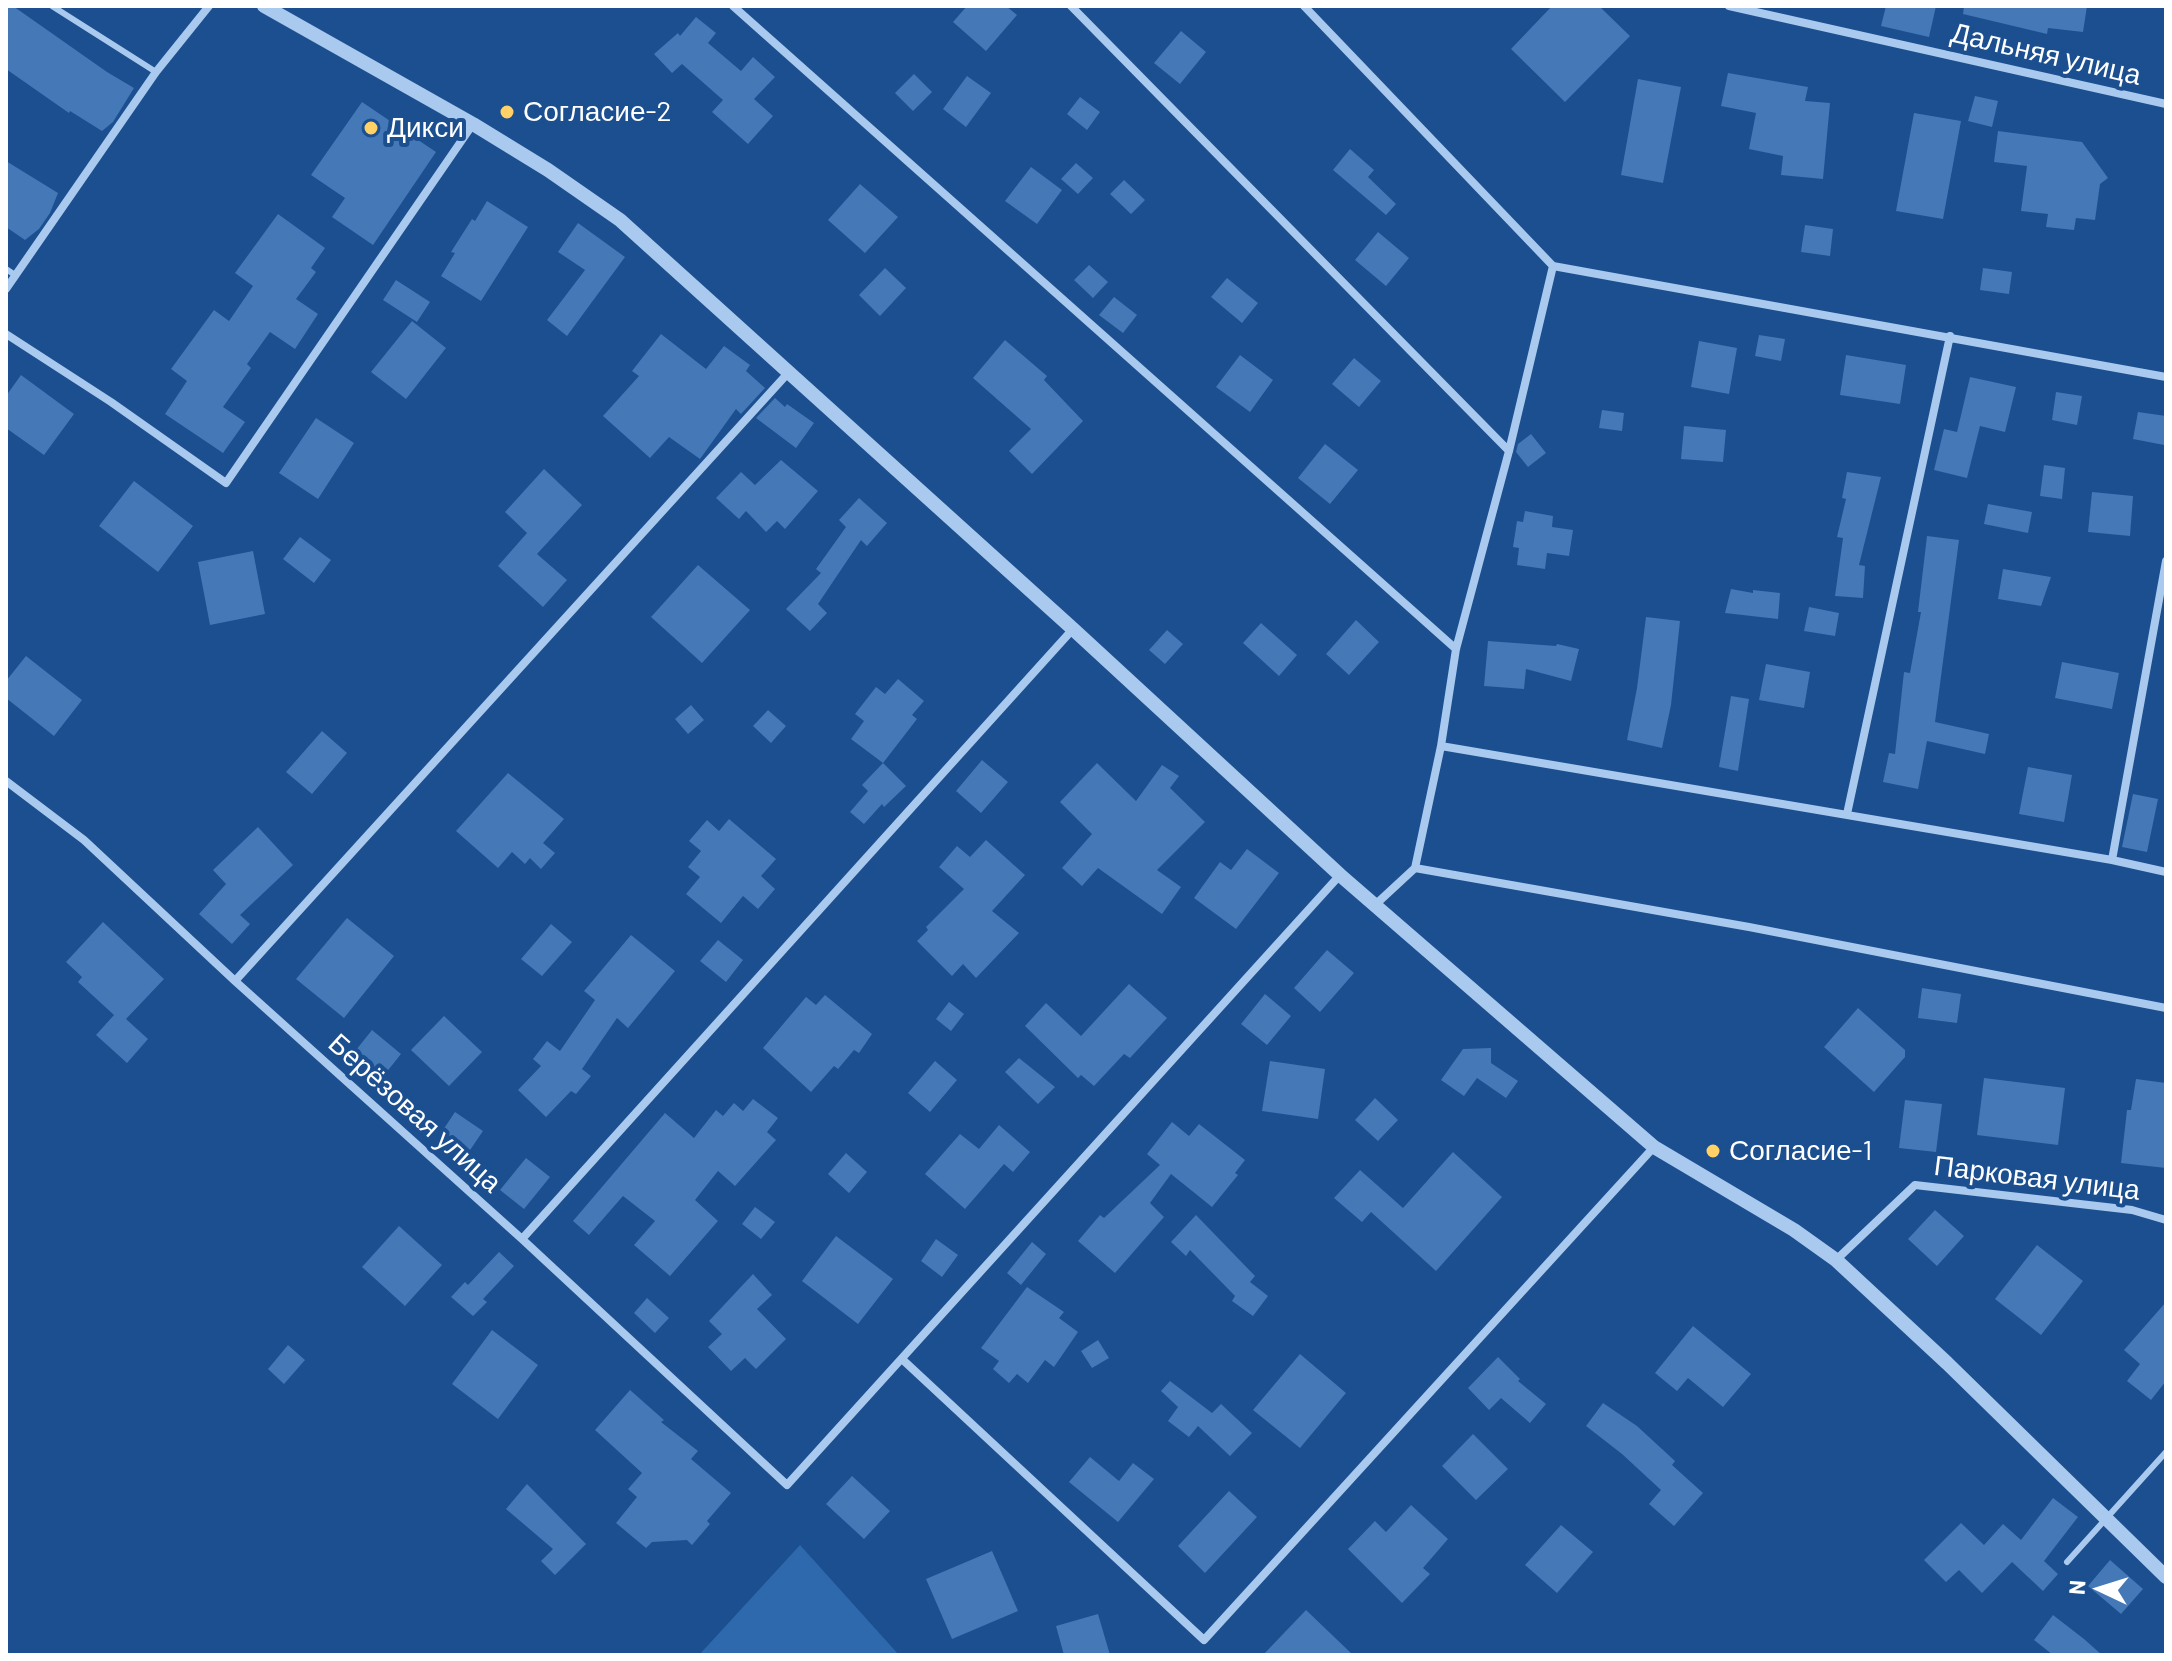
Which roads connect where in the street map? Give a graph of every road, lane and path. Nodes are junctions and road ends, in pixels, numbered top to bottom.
1 (52, 6) edge
2 (209, 6) edge
3 (264, 6) edge
4 (733, 6) edge
5 (1071, 6) edge
6 (1304, 6) edge
7 (1729, 6) edge
8 (156, 72) junction
9 (2166, 104) edge
10 (473, 124) junction
11 (1553, 266) junction
12 (6, 269) edge
13 (15, 275) junction
14 (6, 289) edge
15 (6, 334) edge
16 (1950, 336) junction
17 (789, 372) junction
18 (2166, 377) edge
19 (1509, 451) junction
20 (2166, 561) edge
21 (1073, 629) junction
22 (1456, 649) junction
23 (1441, 746) junction
24 (6, 781) edge
25 (1847, 814) junction
26 (2112, 860) junction
27 (1415, 868) junction
28 (2166, 872) edge
29 (1340, 875) junction
30 (1375, 905) junction
31 (235, 981) junction
32 (2166, 1008) edge
33 (1654, 1147) junction
34 (2166, 1220) edge
35 (522, 1239) junction
36 (1836, 1260) junction
37 (903, 1360) junction
38 (2166, 1452) edge
39 (2105, 1519) junction
40 (2067, 1562) dead end
41 (2166, 1577) edge

1 - 8 lane
2 - 8 street
3 - 10 street
4 - 22 street
5 - 19 street
6 - 11 street
7 - 9 street, Дальняя улица
8 - 13 street
10 - 15 street
10 - 17 street
11 - 16 street
11 - 19 street
12 - 13 lane
13 - 14 street
16 - 18 street
16 - 25 street
17 - 21 street
17 - 31 street
19 - 22 street
20 - 26 street
21 - 29 street
21 - 35 street
22 - 23 street
23 - 25 street
23 - 27 street
24 - 31 street, Берёзовая улица
25 - 26 street
26 - 28 street
27 - 30 street
27 - 32 street
29 - 30 street
29 - 37 street
30 - 33 street
31 - 35 street, Берёзовая улица
33 - 36 street
33 - 37 street
34 - 36 street, Парковая улица
35 - 37 street, Берёзовая улица
36 - 39 street
38 - 39 lane
39 - 40 lane
39 - 41 street

